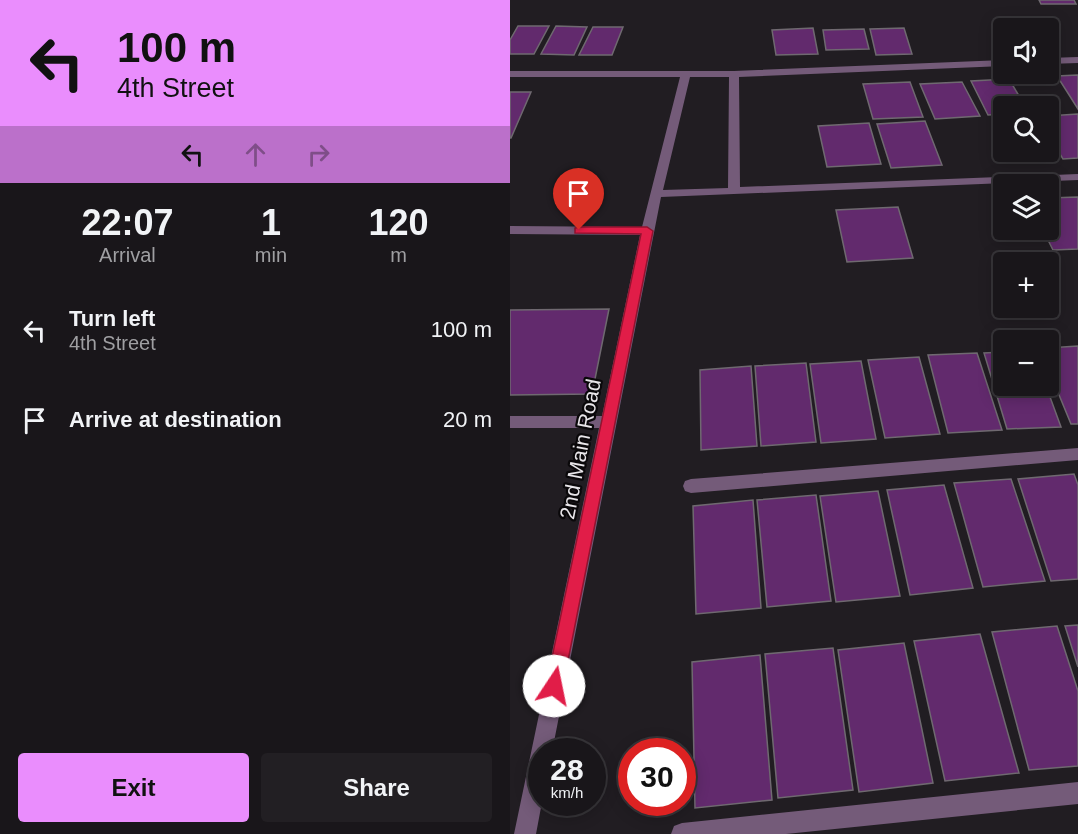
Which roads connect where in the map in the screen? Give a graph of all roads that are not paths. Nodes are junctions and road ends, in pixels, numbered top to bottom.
1 (1078, 60) edge
2 (1059, 61) edge
3 (993, 63) edge
4 (510, 74) edge
5 (686, 74) junction
6 (734, 74) junction
7 (1078, 177) edge
8 (734, 192) junction
9 (657, 194) junction
10 (510, 230) edge
11 (647, 231) junction
12 (510, 422) edge
13 (607, 422) junction
14 (1078, 454) edge
15 (691, 486) dead end
16 (1078, 793) edge
17 (525, 834) edge
18 (682, 834) edge

1 - 2 street
3 - 6 street
4 - 5 street
5 - 6 street
5 - 9 street, 2nd Main Road
6 - 8 street
7 - 8 street
8 - 9 street
9 - 11 street, 2nd Main Road
10 - 11 street
11 - 13 street, 2nd Main Road
12 - 13 street
13 - 17 street, 2nd Main Road
14 - 15 street
16 - 18 street

